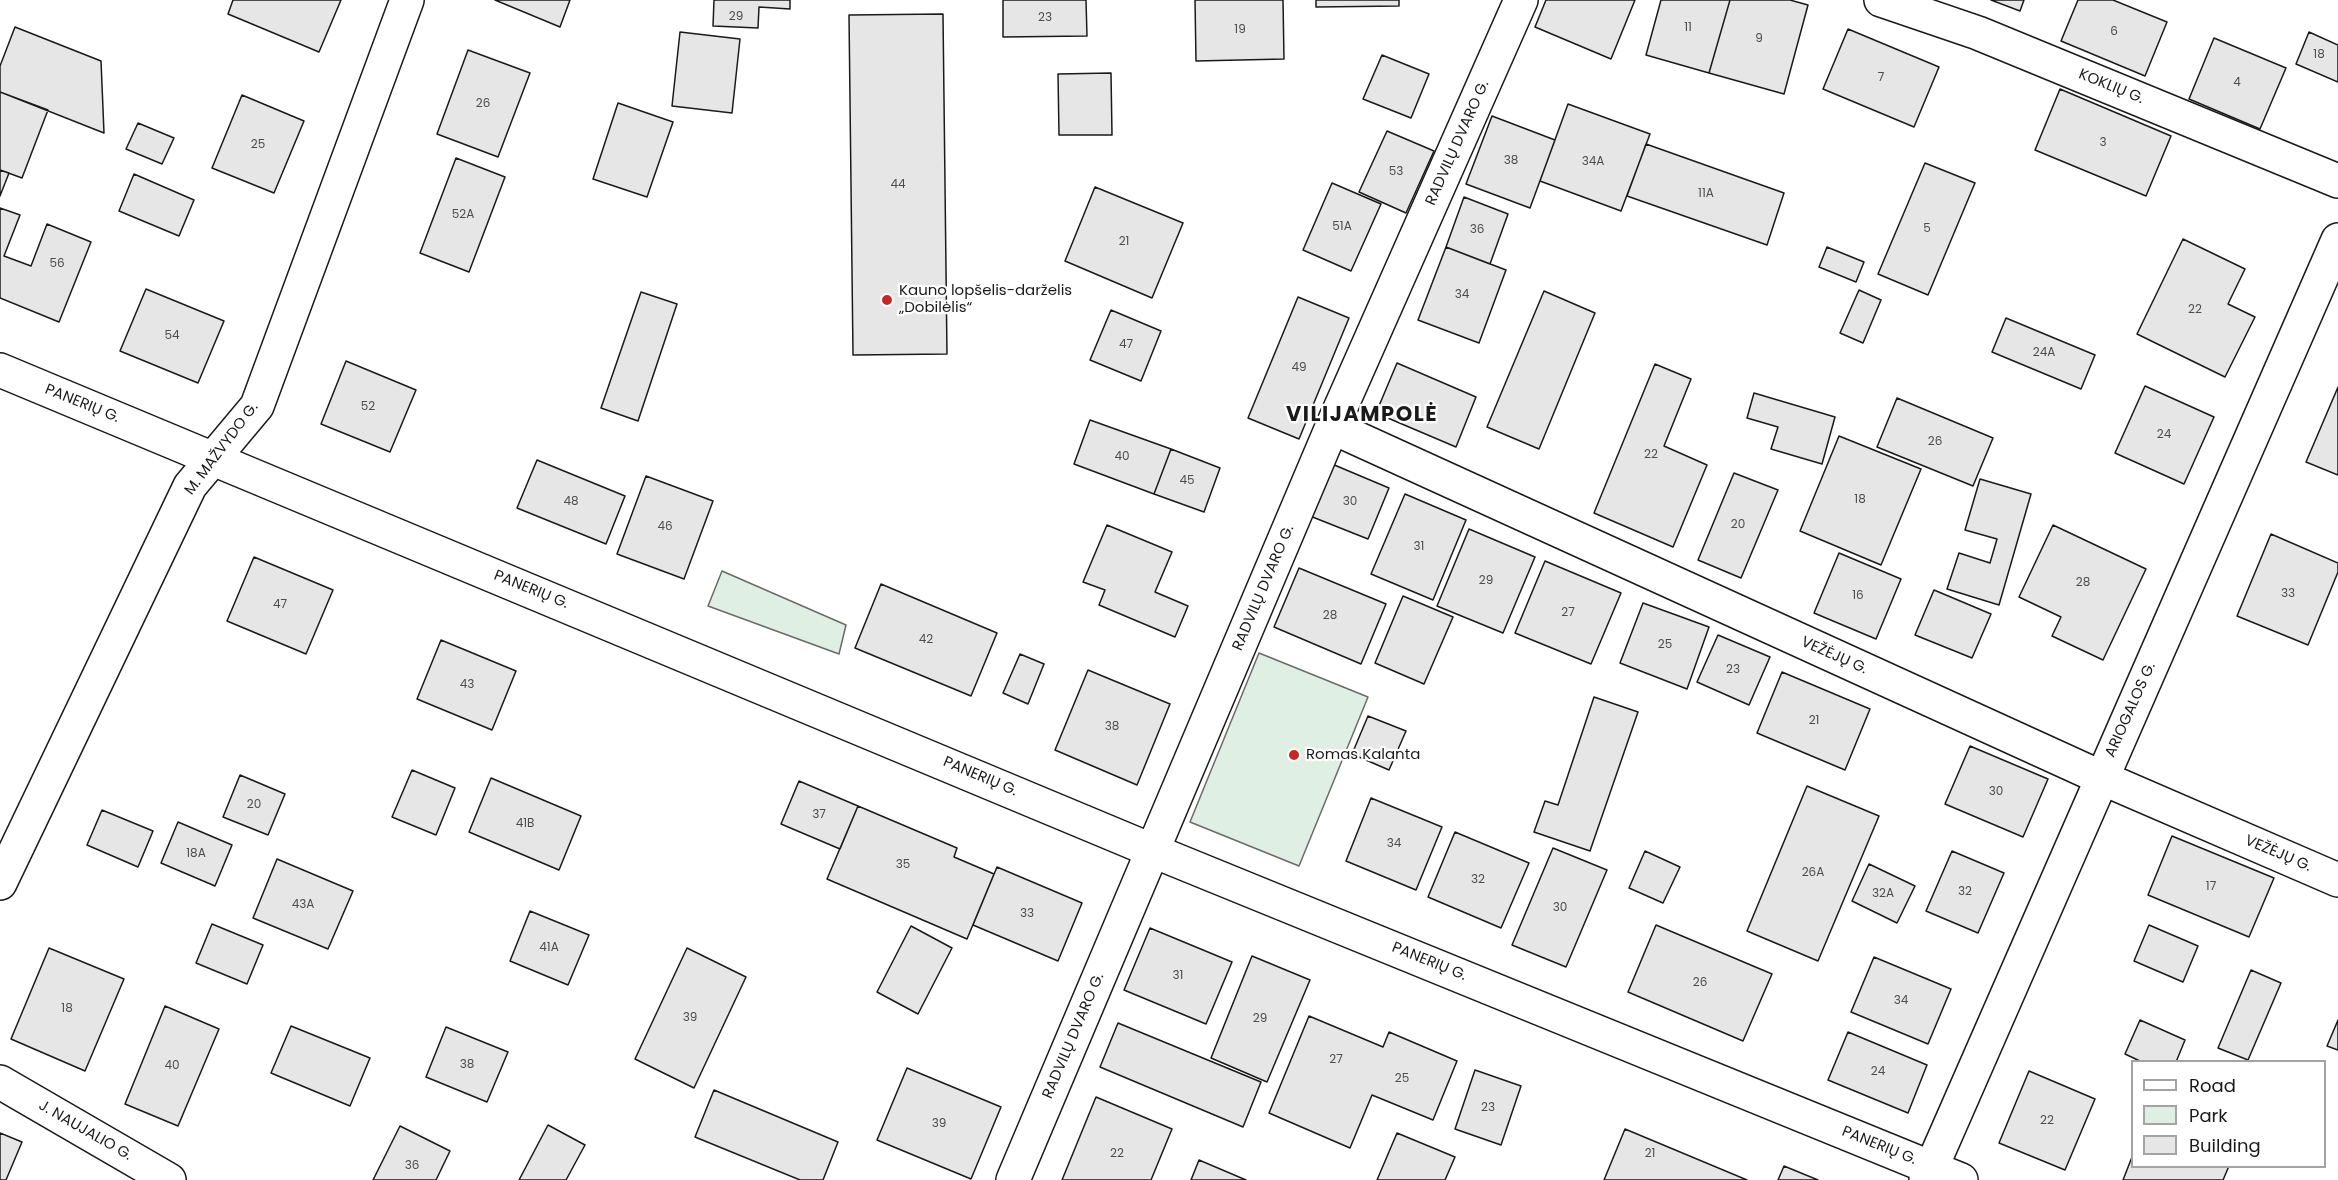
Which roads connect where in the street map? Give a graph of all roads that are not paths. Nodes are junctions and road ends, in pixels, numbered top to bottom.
1 (407, 0) edge
2 (1521, 0) edge
3 (1881, 0) edge
4 (2338, 181) edge
5 (2338, 240) edge
6 (0, 370) edge
7 (1332, 427) junction
8 (213, 459) junction
9 (2102, 778) junction
10 (1151, 850) junction
11 (2338, 880) edge
12 (0, 883) edge
13 (0, 1082) edge
14 (1928, 1174) edge
15 (169, 1180) edge
16 (1013, 1180) edge
17 (1961, 1180) edge

1 - 8 street, M. MAŽVYDO G.
2 - 7 street, RADVILŲ DVARO G.
3 - 4 street, KOKLIŲ G.
5 - 9 street, ARIOGALOS G.
6 - 8 street, PANERIŲ G.
7 - 9 street, VEŽĖJŲ G.
7 - 10 street, RADVILŲ DVARO G.
8 - 10 street, PANERIŲ G.
8 - 12 street, M. MAŽVYDO G.
9 - 11 street, VEŽĖJŲ G.
9 - 14 street, ARIOGALOS G.
10 - 14 street, PANERIŲ G.
10 - 16 street, RADVILŲ DVARO G.
13 - 15 street, J. NAUJALIO G.
14 - 17 street, PANERIŲ G.

